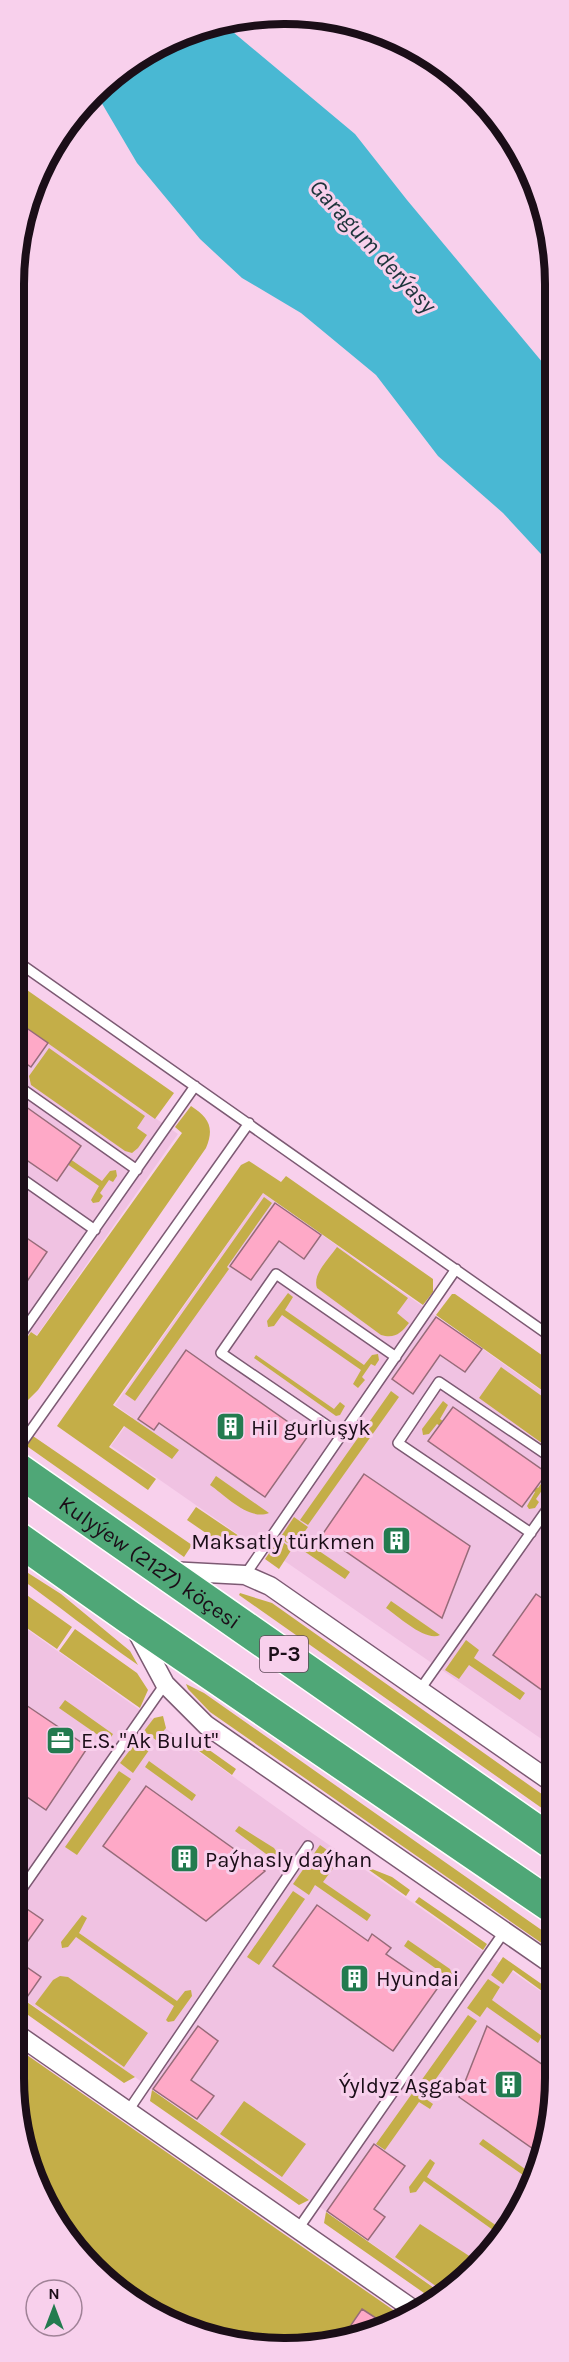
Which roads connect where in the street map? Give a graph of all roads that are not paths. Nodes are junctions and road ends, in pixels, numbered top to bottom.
1 (24, 970) edge
2 (195, 1086) junction
3 (24, 1090) edge
4 (249, 1123) junction
5 (137, 1170) junction
6 (24, 1180) edge
7 (94, 1230) junction
8 (456, 1269) junction
9 (24, 1330) edge
10 (545, 1332) edge
11 (396, 1357) junction
12 (341, 1435) junction
13 (24, 1440) edge
14 (545, 1454) edge
15 (24, 1474) edge
16 (545, 1513) edge
17 (531, 1533) junction
18 (24, 1543) edge
19 (160, 1571) junction
20 (244, 1575) junction
21 (130, 1618) junction
22 (165, 1684) junction
23 (419, 1691) junction
24 (545, 1778) edge
25 (545, 1837) edge
26 (308, 1846) dead end
27 (24, 1886) edge
28 (545, 1902) edge
29 (504, 1932) junction
30 (545, 1960) edge
31 (24, 2039) edge
32 (128, 2111) junction
33 (298, 2229) junction
34 (409, 2306) edge

1 - 2 lane
2 - 4 lane
2 - 5 lane
3 - 5 lane
4 - 8 lane
4 - 13 lane
5 - 7 lane
6 - 7 lane
7 - 9 lane
8 - 10 lane
8 - 11 lane
11 - 12 lane
11 - 12 lane
12 - 20 lane
14 - 17 lane
15 - 19 highway, Kulyýew (2127) köçesi / P-3
16 - 17 lane
17 - 23 lane
18 - 21 highway, P-3
19 - 20 street
19 - 25 highway, Kulyýew (2127) köçesi / P-3
20 - 23 street
21 - 22 street
21 - 28 highway, P-3
22 - 27 lane
22 - 29 street
23 - 24 street
26 - 32 lane
29 - 30 street
29 - 33 lane
31 - 32 street
32 - 33 street
33 - 34 street

